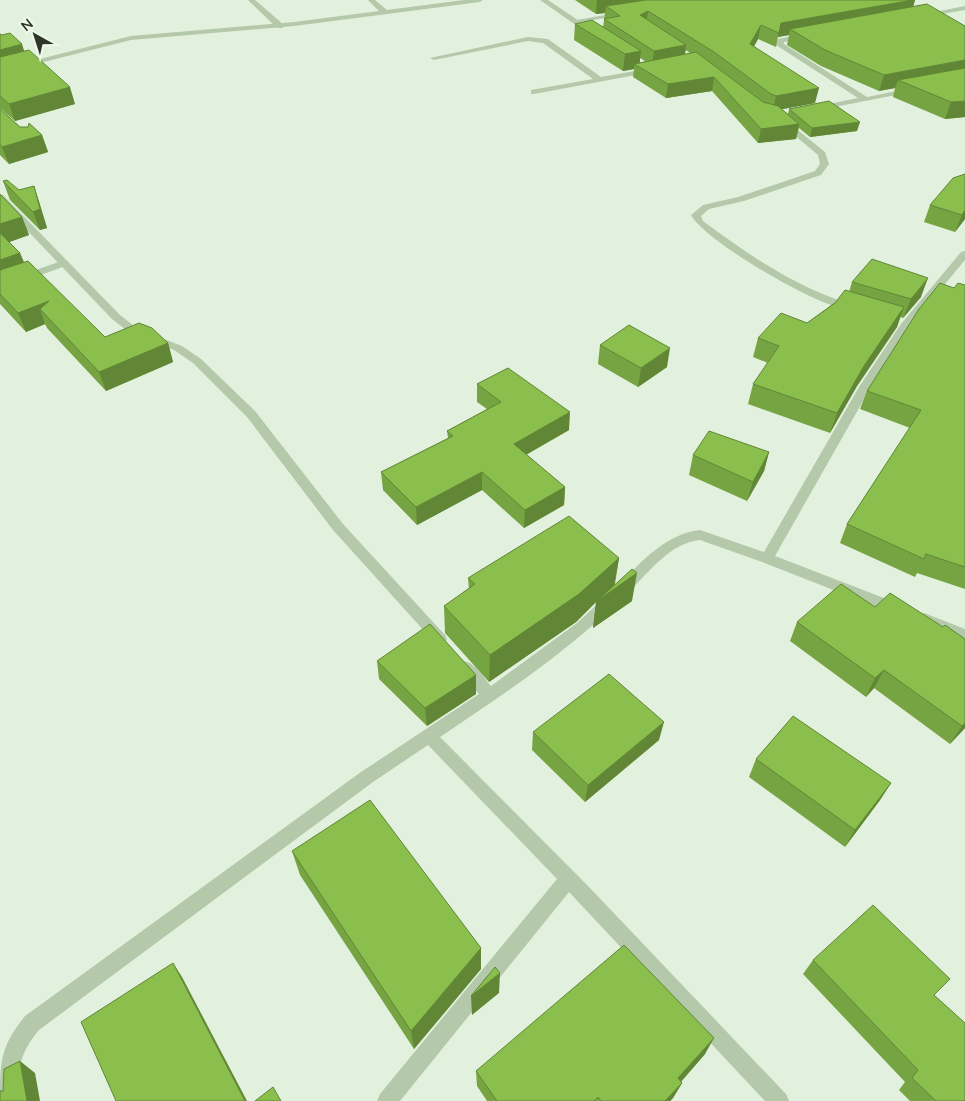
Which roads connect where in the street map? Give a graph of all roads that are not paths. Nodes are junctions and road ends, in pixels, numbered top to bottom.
1 (251, 0) edge
2 (371, 0) edge
3 (480, 0) edge
4 (543, 0) edge
5 (965, 8) edge
6 (385, 12) junction
7 (633, 12) edge
8 (916, 17) edge
9 (575, 21) junction
10 (280, 26) junction
11 (817, 34) edge
12 (600, 37) edge
13 (434, 58) dead end
14 (642, 65) edge
15 (659, 68) edge
16 (0, 70) edge
17 (650, 70) junction
18 (600, 80) junction
19 (920, 88) edge
20 (534, 92) dead end
21 (865, 100) junction
22 (807, 111) edge
23 (783, 116) edge
24 (0, 197) edge
25 (965, 254) edge
26 (64, 263) junction
27 (0, 287) edge
28 (862, 311) edge
29 (767, 558) junction
30 (965, 635) edge
31 (490, 694) junction
32 (429, 736) junction
33 (568, 879) junction
34 (7, 1101) edge
35 (387, 1101) edge
36 (778, 1101) edge

1 - 10 street
2 - 6 street
3 - 6 street
4 - 9 street
5 - 8 street
6 - 10 street
7 - 9 street
9 - 12 street
10 - 16 street
11 - 21 street
13 - 18 street
14 - 17 street
15 - 17 street
17 - 18 street
18 - 20 street
19 - 21 street
21 - 22 street
23 - 28 street
24 - 26 street
25 - 29 street
26 - 27 street
26 - 31 street
29 - 30 street
29 - 31 street
31 - 32 street
32 - 33 street
32 - 34 street
33 - 35 street
33 - 36 street

